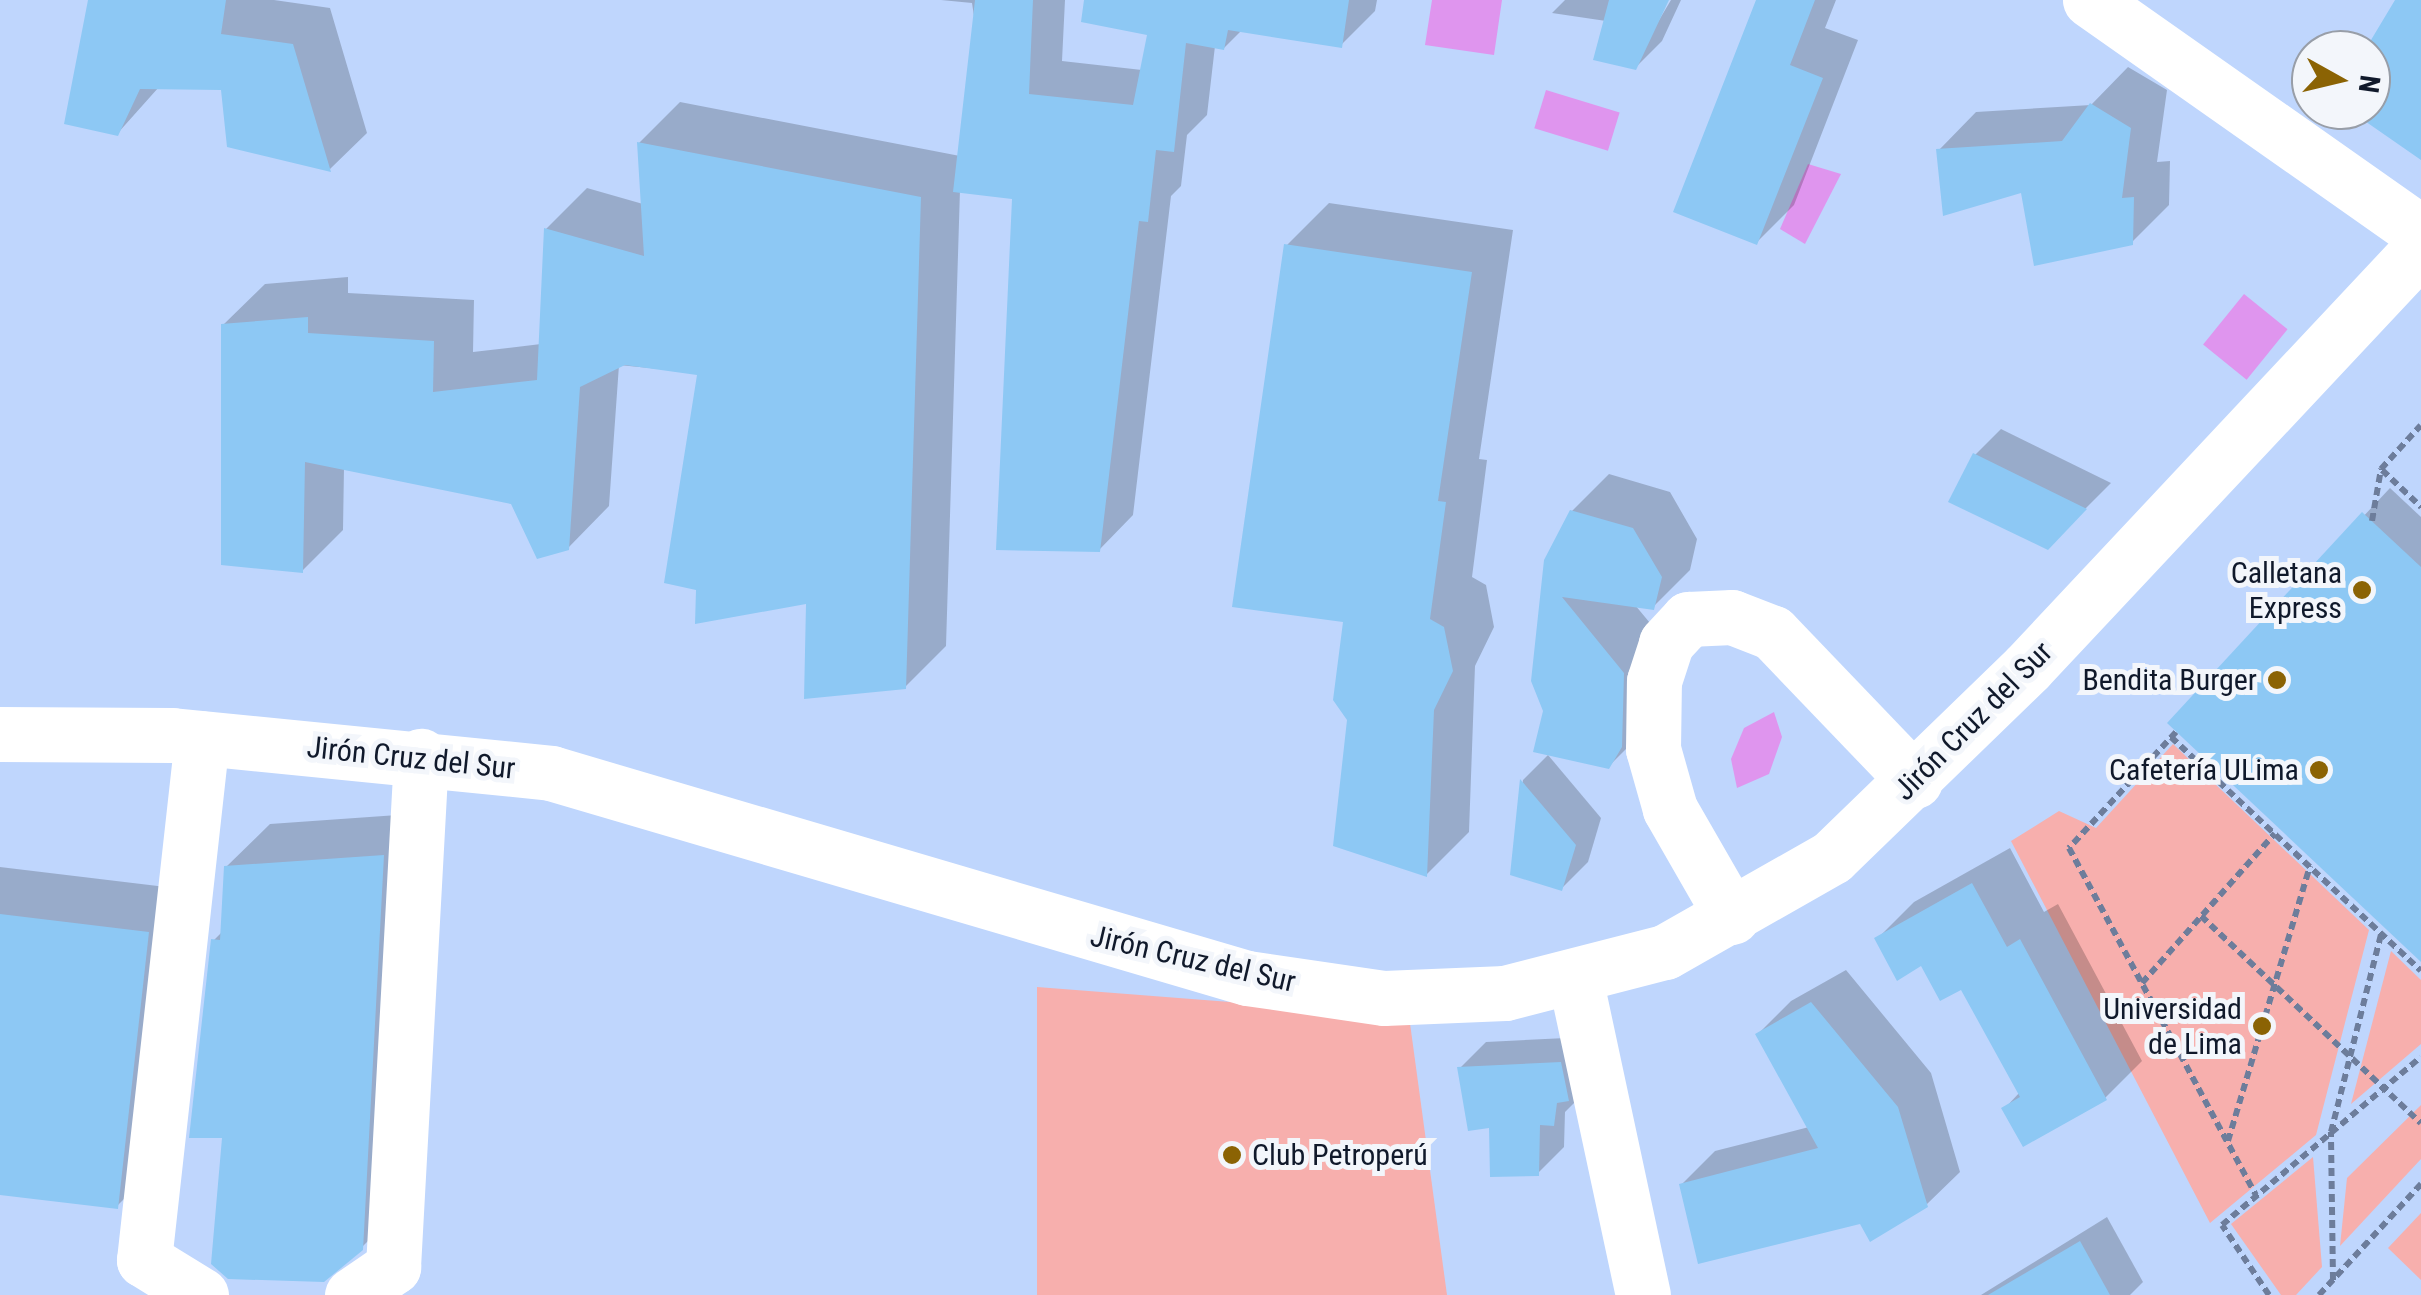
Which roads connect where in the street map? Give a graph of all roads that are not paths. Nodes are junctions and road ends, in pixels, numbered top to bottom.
1 (2090, 0) edge
2 (2421, 233) edge
3 (2421, 248) edge
4 (0, 734) edge
5 (202, 738) junction
6 (421, 756) junction
7 (1915, 781) junction
8 (1732, 916) junction
9 (1575, 978) junction
10 (201, 1295) edge
11 (352, 1295) edge
12 (1643, 1295) edge

1 - 2 street
3 - 7 street, Jirón Cruz del Sur
4 - 5 street, Jirón Cruz del Sur
5 - 6 street, Jirón Cruz del Sur
5 - 10 street
6 - 9 street, Jirón Cruz del Sur
6 - 11 street
7 - 8 street, Jirón Cruz del Sur
7 - 8 street
8 - 9 street, Jirón Cruz del Sur
9 - 12 street

